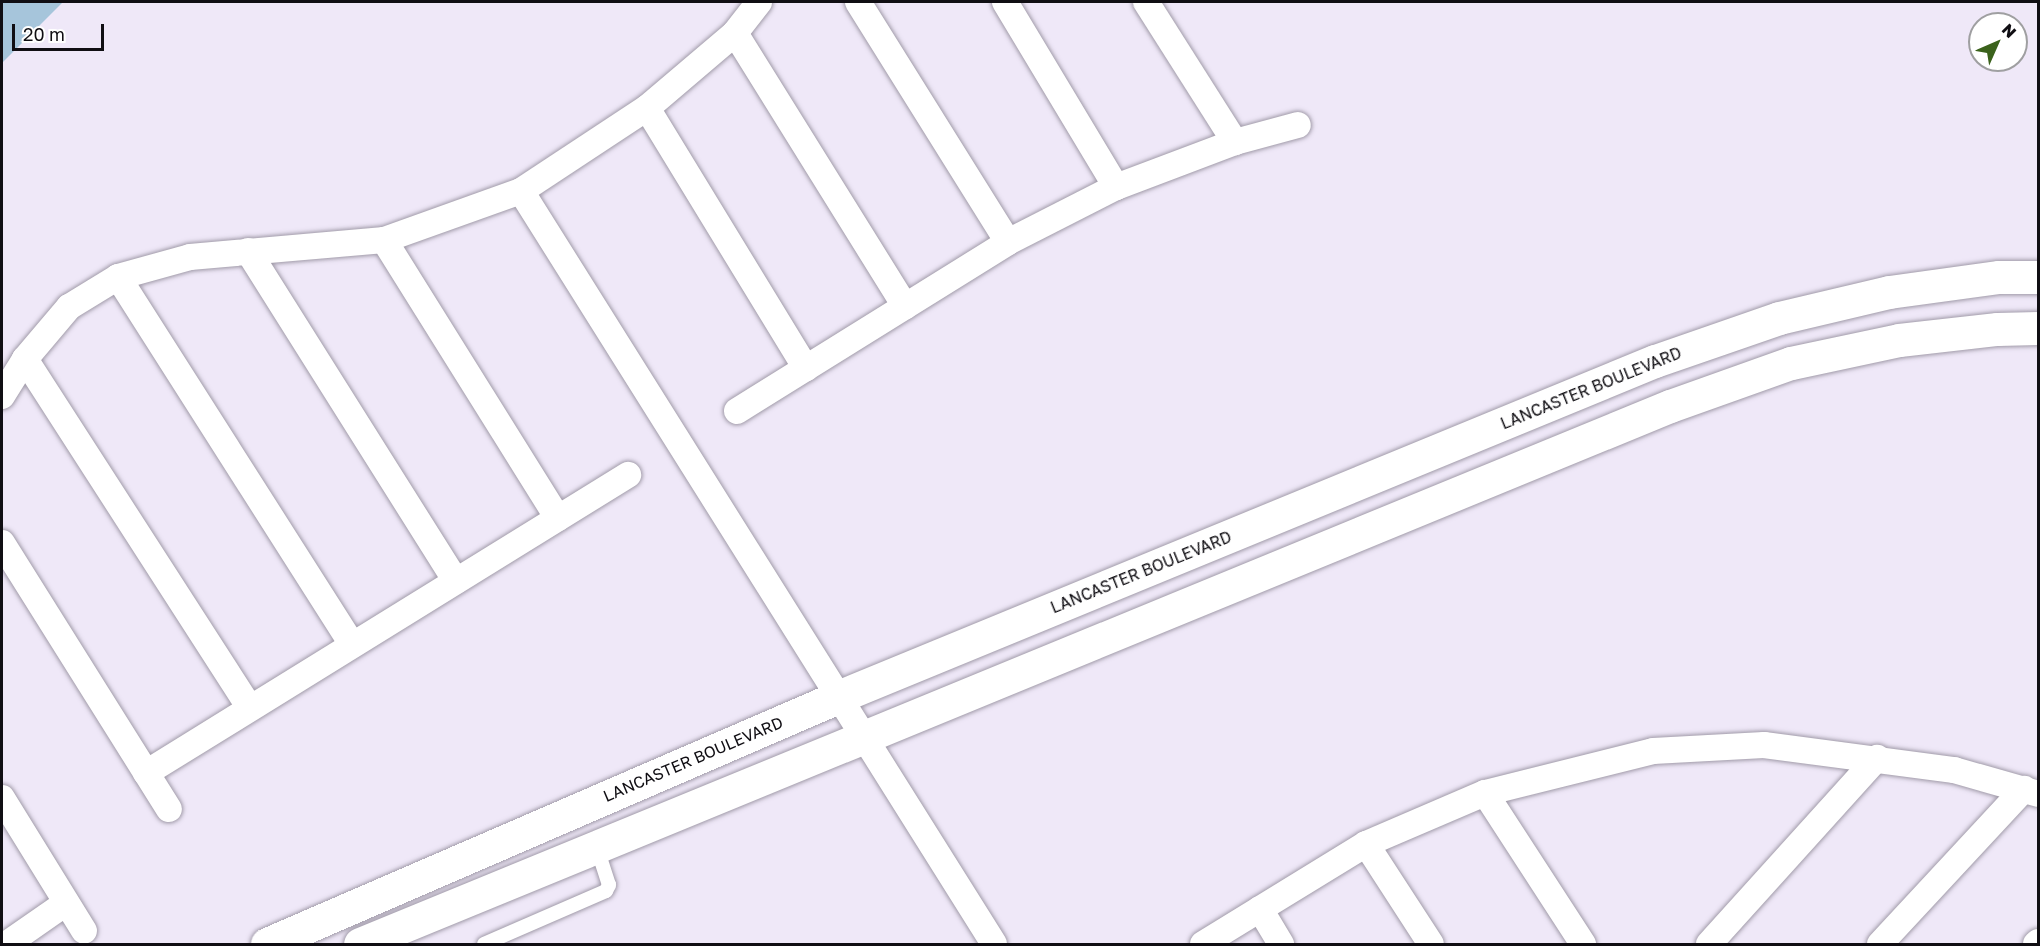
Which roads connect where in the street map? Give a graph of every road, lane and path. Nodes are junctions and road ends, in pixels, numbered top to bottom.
1 (759, 2) edge
2 (858, 2) edge
3 (1005, 2) edge
4 (1146, 2) edge
5 (735, 33) junction
6 (647, 108) junction
7 (1298, 125) dead end
8 (1235, 142) junction
9 (1116, 187) junction
10 (521, 191) junction
11 (384, 240) junction
12 (1008, 242) junction
13 (248, 251) junction
14 (117, 277) junction
15 (2038, 277) edge
16 (905, 306) junction
17 (2038, 328) edge
18 (25, 359) junction
19 (806, 368) junction
20 (2, 396) edge
21 (737, 411) dead end
22 (628, 475) dead end
23 (558, 518) junction
24 (2, 543) edge
25 (456, 581) junction
26 (352, 645) junction
27 (838, 697) junction
28 (250, 708) junction
29 (864, 736) junction
30 (1877, 758) junction
31 (146, 773) junction
32 (2031, 792) edge
33 (1485, 793) junction
34 (2, 798) edge
35 (168, 809) dead end
36 (1366, 844) junction
37 (597, 847) junction
38 (66, 903) junction
39 (1260, 909) junction
40 (84, 931) dead end
41 (7, 945) edge
42 (267, 945) edge
43 (360, 945) edge
44 (483, 945) edge
45 (994, 945) edge
46 (1203, 945) edge
47 (1281, 945) edge
48 (1431, 945) edge
49 (1583, 945) edge
50 (1709, 945) edge
51 (1880, 945) edge

1 - 5 street
2 - 12 street
3 - 9 street
4 - 8 street
5 - 6 street
5 - 16 street
6 - 10 street
6 - 19 street
7 - 8 street
8 - 9 street
9 - 12 street
10 - 11 street
10 - 27 street
11 - 13 street
11 - 23 street
12 - 16 street
13 - 14 street
13 - 25 street
14 - 18 street
14 - 26 street
15 - 27 main road, LANCASTER BOULEVARD
16 - 19 street
17 - 29 main road
18 - 20 street
18 - 28 street
19 - 21 street
22 - 23 street
23 - 25 street
24 - 31 street
25 - 26 street
26 - 28 street
27 - 29 street
27 - 42 main road, LANCASTER BOULEVARD
28 - 31 street
29 - 37 main road
29 - 45 street
30 - 32 street
30 - 33 street
30 - 50 street
31 - 35 street
32 - 51 street
33 - 36 street
33 - 49 street
34 - 38 street
36 - 39 street
36 - 48 street
37 - 43 main road
37 - 44 lane
38 - 40 street
38 - 41 street
39 - 46 street
39 - 47 street

